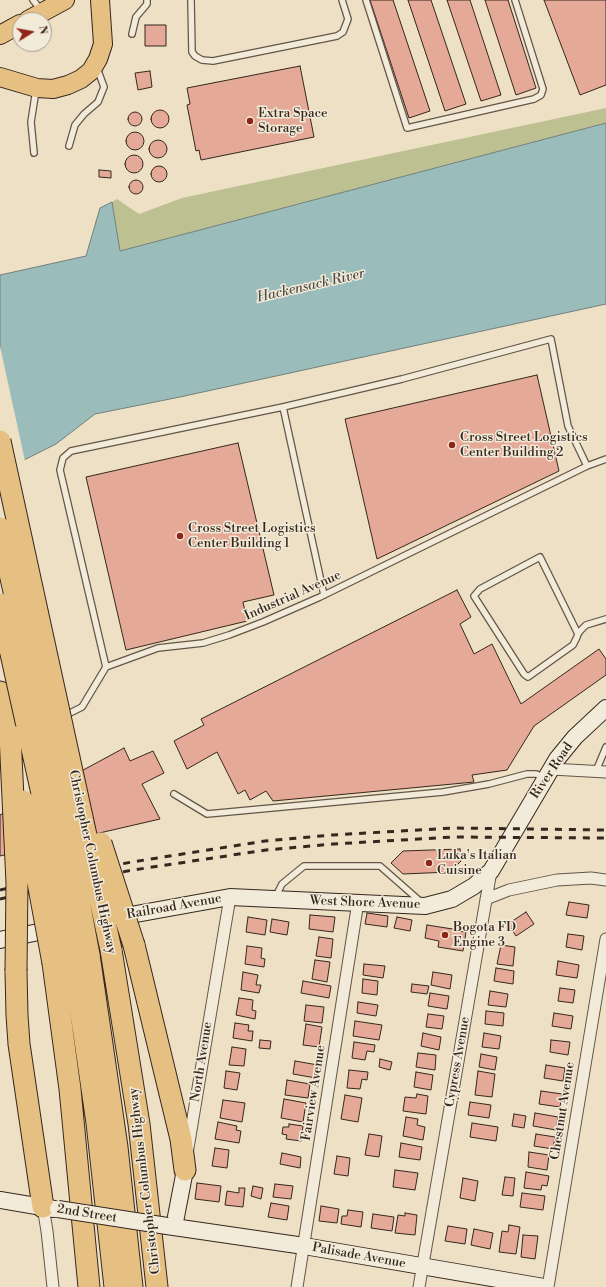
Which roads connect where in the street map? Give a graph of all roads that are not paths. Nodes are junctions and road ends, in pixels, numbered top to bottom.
1 (64, 0) edge
2 (100, 0) edge
3 (147, 0) edge
4 (191, 0) edge
5 (342, 0) edge
6 (366, 0) edge
7 (515, 0) edge
8 (35, 11) edge
9 (12, 27) edge
10 (0, 32) edge
11 (132, 34) dead end
12 (95, 64) junction
13 (0, 77) edge
14 (37, 88) junction
15 (70, 146) dead end
16 (34, 153) dead end
17 (283, 407) junction
18 (0, 441) edge
19 (606, 459) edge
20 (587, 466) junction
21 (0, 528) edge
22 (324, 596) junction
23 (0, 604) edge
24 (606, 619) edge
25 (578, 634) junction
26 (106, 667) junction
27 (0, 692) edge
28 (606, 708) edge
29 (55, 725) junction
30 (41, 728) dead end
31 (34, 732) dead end
32 (8, 741) junction
33 (606, 747) edge
34 (601, 772) edge
35 (548, 774) junction
36 (174, 794) dead end
37 (509, 842) joint
38 (490, 871) junction
39 (606, 880) edge
40 (230, 897) junction
41 (274, 899) junction
42 (486, 899) junction
43 (358, 902) junction
44 (425, 906) junction
45 (606, 939) edge
46 (0, 940) edge
47 (81, 957) junction
48 (185, 1170) junction
49 (0, 1200) edge
50 (50, 1208) junction
51 (170, 1227) junction
52 (304, 1246) junction
53 (423, 1267) junction
54 (53, 1287) edge
55 (89, 1287) edge
56 (115, 1287) edge
57 (132, 1287) edge
58 (157, 1287) edge
59 (297, 1287) edge
60 (419, 1287) edge
61 (544, 1287) edge
62 (548, 1287) edge

1 - 8 main road
2 - 12 main road
3 - 11 lane
4 - 5 lane
6 - 7 lane
9 - 10 main road
12 - 14 main road
12 - 15 lane
13 - 14 main road
14 - 16 lane
17 - 20 lane
17 - 22 lane
17 - 26 lane
18 - 29 highway, Christopher Columbus Highway, bridge
19 - 20 lane, Industrial Avenue
20 - 22 lane, Industrial Avenue
21 - 47 highway, Christopher Columbus Highway, bridge
22 - 26 lane, Industrial Avenue
23 - 47 highway, Christopher Columbus Highway, bridge
24 - 25 lane
25 - 25 lane
26 - 29 lane
27 - 32 highway
28 - 35 main road, River Road
29 - 30 lane
29 - 48 highway, bridge
29 - 58 highway, Christopher Columbus Highway, bridge
31 - 32 lane
32 - 50 highway, bridge
32 - 55 highway, bridge
33 - 34 lane
34 - 35 street
35 - 36 lane
35 - 37 main road, River Road
37 - 38 main road, Cypress Avenue
38 - 42 street, Cypress Avenue
38 - 44 main road, West Shore Avenue
39 - 42 street
40 - 41 main road, West Shore Avenue
40 - 46 main road, Railroad Avenue
40 - 48 street, North Avenue
41 - 43 main road, West Shore Avenue
41 - 44 lane
42 - 53 street, Cypress Avenue
43 - 44 main road, West Shore Avenue
43 - 52 street, Fairview Avenue
45 - 62 street, Chestnut Avenue
47 - 56 highway, Christopher Columbus Highway
47 - 57 highway, Christopher Columbus Highway
48 - 51 main road, North Avenue
49 - 50 main road, 2nd Street
50 - 51 main road, 2nd Street, bridge
50 - 54 street
51 - 52 main road, Palisade Avenue
52 - 53 main road, Palisade Avenue
52 - 59 street, Fairview Avenue
53 - 60 street, Cypress Avenue
53 - 61 main road, Palisade Avenue

